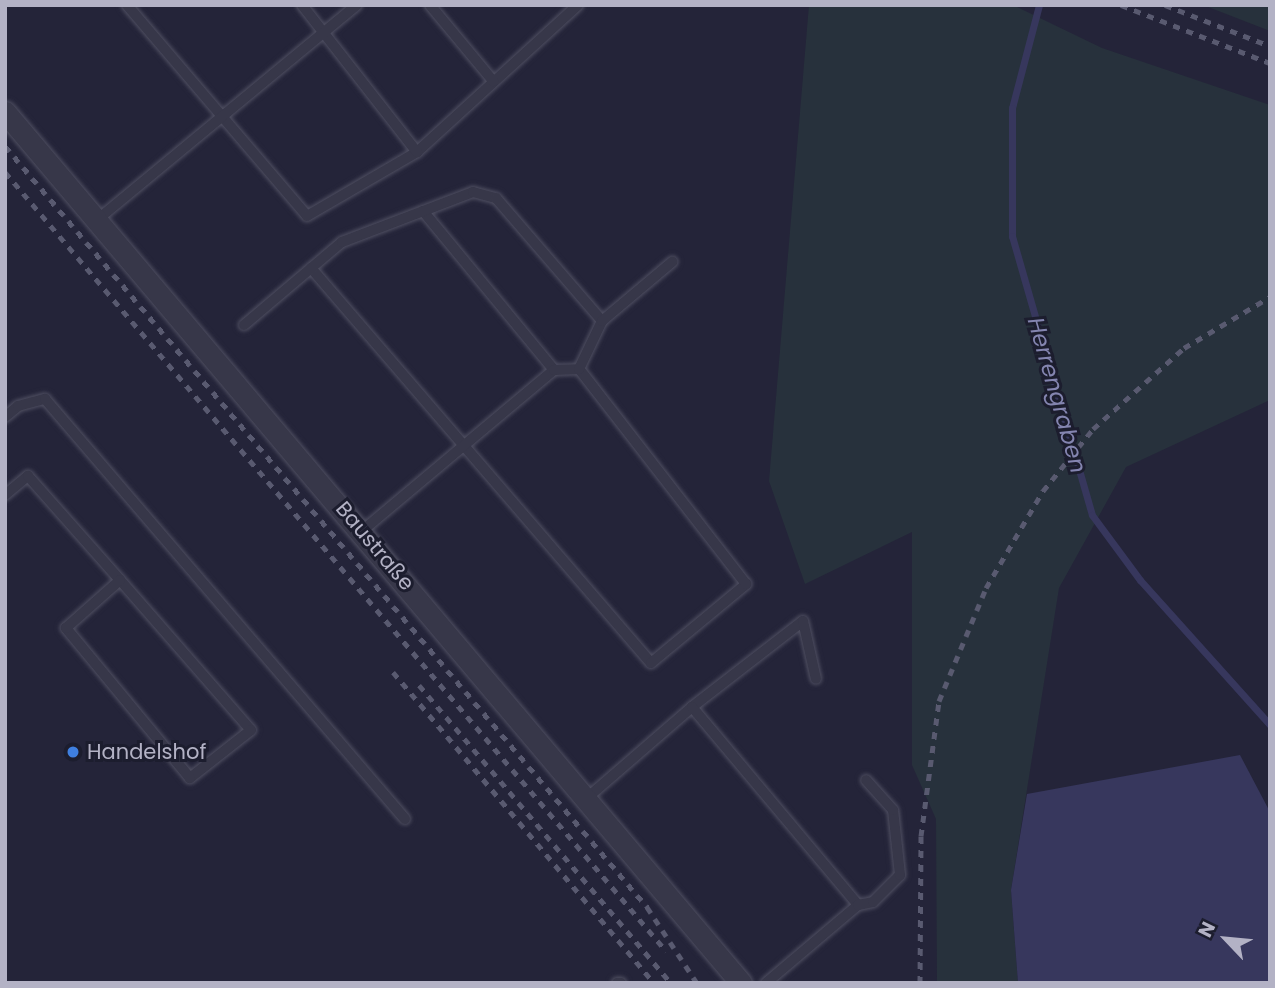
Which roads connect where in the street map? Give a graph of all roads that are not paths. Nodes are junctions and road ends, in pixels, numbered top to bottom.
1 (127, 5) edge
2 (302, 5) edge
3 (357, 5) edge
4 (430, 5) edge
5 (578, 5) edge
6 (324, 32) junction
7 (493, 81) junction
8 (5, 112) edge
9 (222, 116) junction
10 (417, 152) junction
11 (423, 211) junction
12 (97, 220) junction
13 (672, 262) dead end
14 (312, 268) junction
15 (602, 321) junction
16 (244, 326) dead end
17 (579, 369) junction
18 (554, 370) junction
19 (5, 417) edge
20 (467, 444) junction
21 (5, 495) edge
22 (362, 531) junction
23 (120, 580) junction
24 (816, 679) dead end
25 (692, 707) junction
26 (866, 779) dead end
27 (587, 798) junction
28 (405, 819) dead end
29 (859, 905) junction
30 (741, 983) edge
31 (766, 983) edge

1 - 9 lane
2 - 6 lane
3 - 6 lane
4 - 7 lane
5 - 7 lane
6 - 9 lane
6 - 10 lane
7 - 10 lane
8 - 12 street, Baustraße
9 - 10 lane
9 - 12 lane
11 - 14 lane
11 - 15 lane
11 - 18 lane
12 - 22 street, Baustraße
13 - 15 lane
14 - 16 lane
14 - 20 lane
15 - 17 lane
17 - 18 lane
17 - 20 lane
18 - 20 lane
19 - 28 lane
20 - 22 lane
21 - 23 lane
22 - 27 street, Baustraße
23 - 23 lane
24 - 25 lane
25 - 27 lane
25 - 29 lane
26 - 29 lane
27 - 30 street, Baustraße
29 - 31 lane

